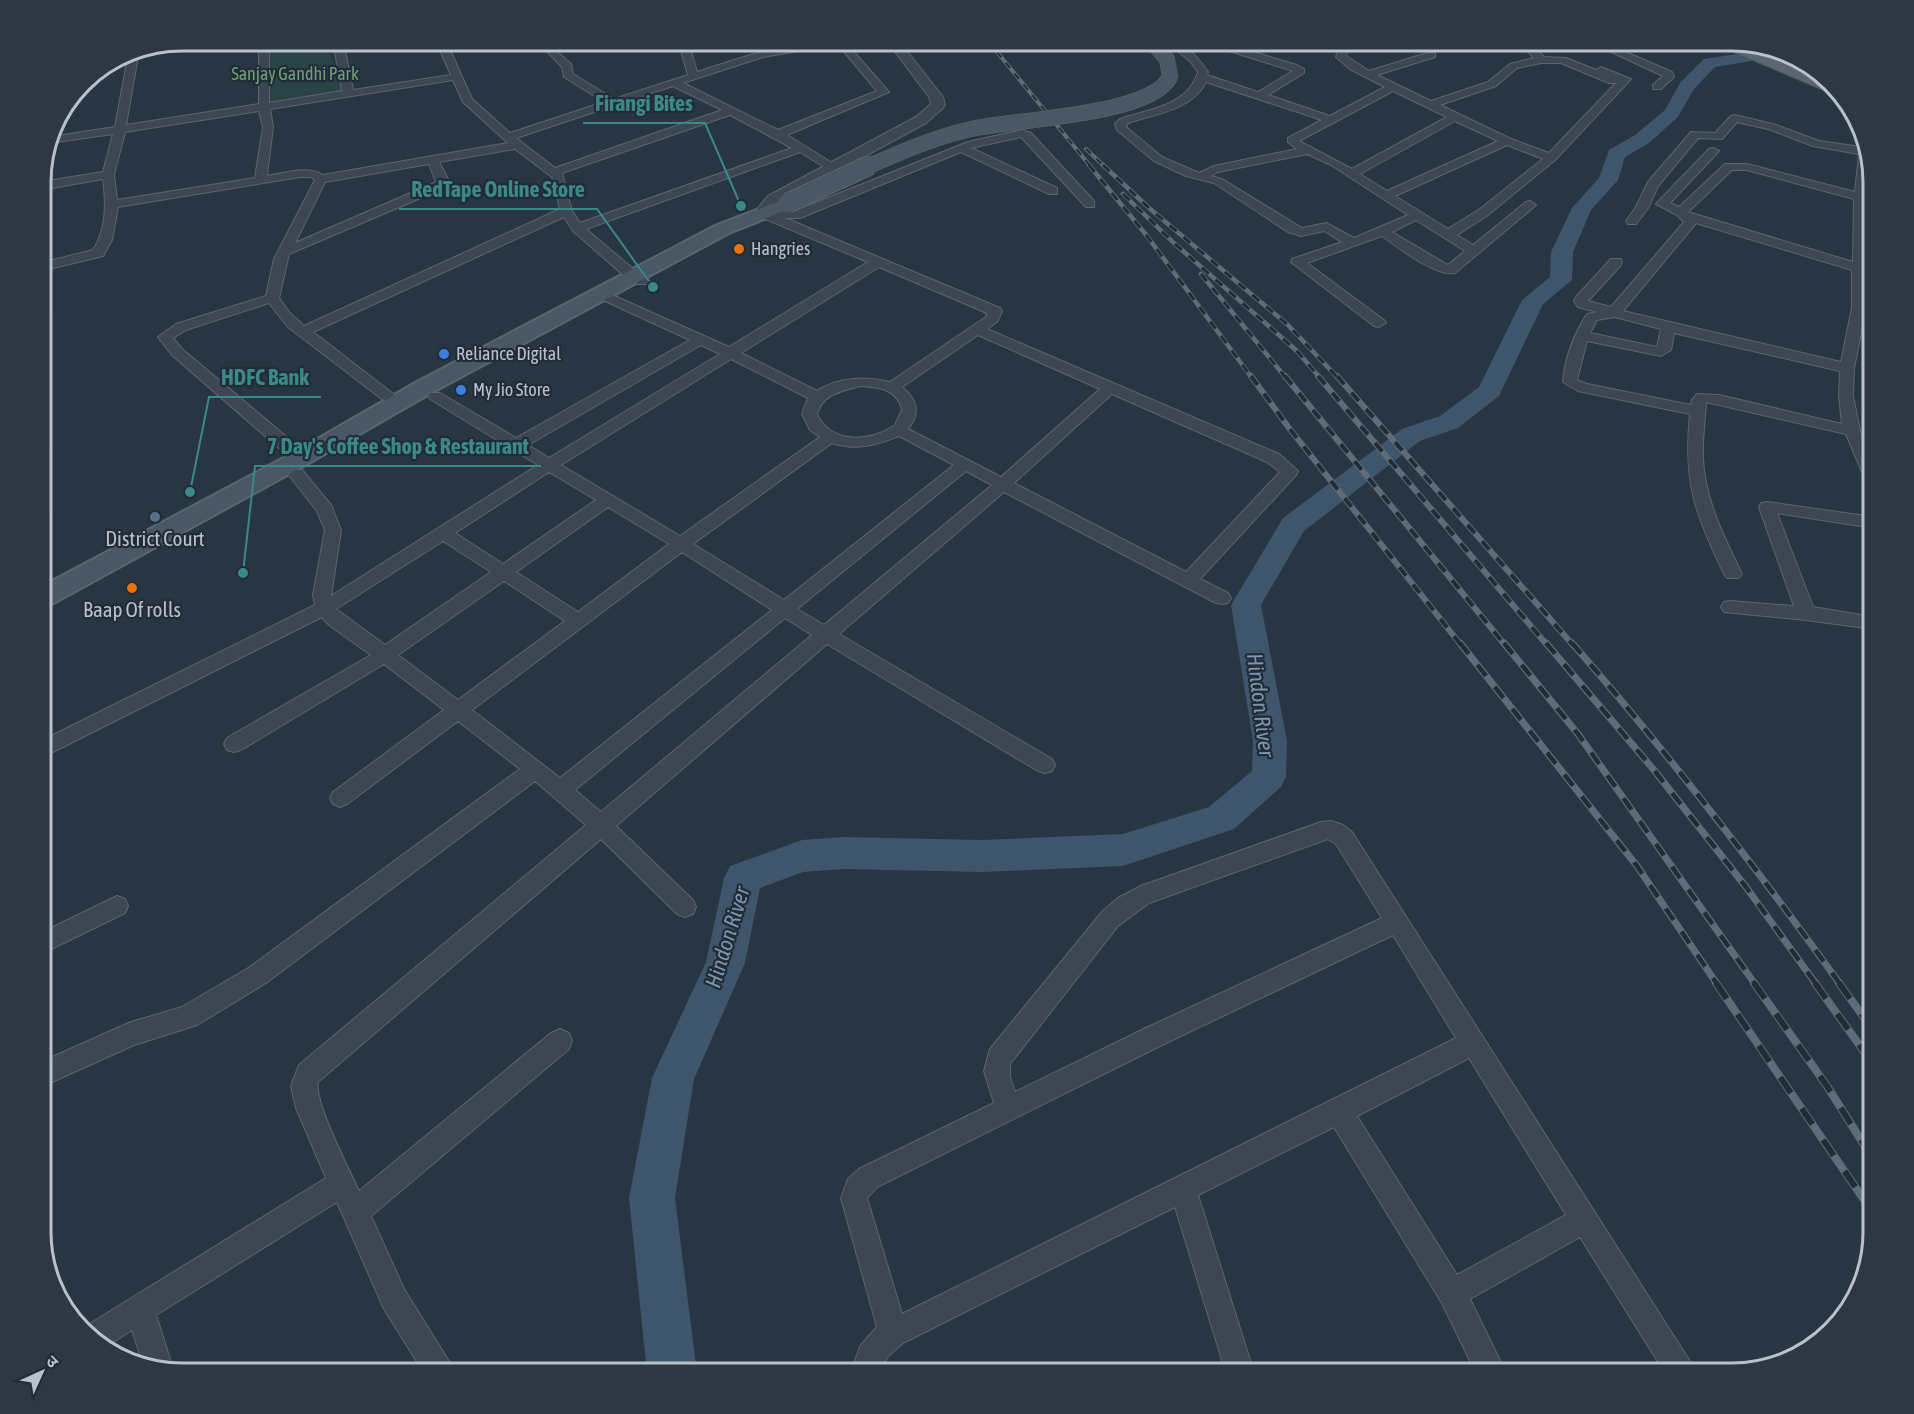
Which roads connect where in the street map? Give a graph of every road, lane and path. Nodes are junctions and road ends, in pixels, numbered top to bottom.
1 (264, 51) edge
2 (340, 51) edge
3 (445, 51) edge
4 (552, 51) edge
5 (689, 51) edge
6 (778, 51) edge
7 (848, 51) edge
8 (901, 51) edge
9 (1160, 51) edge
10 (1184, 51) edge
11 (1242, 51) edge
12 (1343, 51) edge
13 (1533, 51) edge
14 (1617, 51) edge
15 (1754, 53) edge
16 (1431, 55) dead end
17 (1764, 55) edge
18 (1541, 60) junction
19 (132, 61) edge
20 (1601, 70) dead end
21 (1800, 71) edge
22 (1801, 71) edge
23 (1368, 74) junction
24 (693, 75) junction
25 (456, 77) junction
26 (1202, 77) junction
27 (675, 83) junction
28 (1621, 84) junction
29 (1393, 87) junction
30 (1657, 87) dead end
31 (348, 93) junction
32 (1259, 96) junction
33 (613, 103) junction
34 (1430, 105) junction
35 (264, 107) junction
36 (730, 111) junction
37 (1454, 117) junction
38 (1330, 119) junction
39 (120, 128) junction
40 (778, 134) junction
41 (59, 139) edge
42 (513, 141) junction
43 (1507, 141) junction
44 (961, 148) junction
45 (799, 149) junction
46 (1859, 149) edge
47 (1308, 150) junction
48 (1713, 151) dead end
49 (1551, 158) junction
50 (433, 161) junction
51 (833, 168) junction
52 (554, 172) junction
53 (1352, 174) junction
54 (108, 175) junction
55 (1202, 176) junction
56 (1863, 177) edge
57 (261, 178) junction
58 (321, 179) junction
59 (51, 184) edge
60 (1053, 190) dead end
61 (1388, 195) junction
62 (1861, 196) junction
63 (112, 204) junction
64 (1090, 204) dead end
65 (1530, 205) dead end
66 (566, 211) junction
67 (1684, 214) junction
68 (1418, 215) junction
69 (752, 217) junction
70 (1632, 221) dead end
71 (577, 228) junction
72 (1382, 231) junction
73 (1449, 234) junction
74 (1353, 243) junction
75 (286, 251) junction
76 (1474, 251) junction
77 (878, 262) junction
78 (1616, 262) dead end
79 (51, 265) edge
80 (1858, 268) junction
81 (638, 279) junction
82 (1858, 285) junction
83 (1863, 287) edge
84 (272, 298) junction
85 (610, 298) junction
86 (1614, 313) junction
87 (1379, 323) dead end
88 (1668, 327) junction
89 (976, 329) junction
90 (304, 332) junction
91 (1582, 336) junction
92 (700, 340) junction
93 (730, 353) junction
94 (1847, 368) junction
95 (892, 387) junction
96 (1111, 387) junction
97 (435, 396) junction
98 (816, 397) junction
99 (396, 403) junction
100 (1698, 411) junction
101 (899, 430) junction
102 (1852, 431) junction
103 (829, 438) junction
104 (516, 446) junction
105 (1863, 455) edge
106 (965, 464) junction
107 (549, 465) junction
108 (299, 466) junction
109 (1003, 484) junction
110 (607, 500) junction
111 (1863, 520) edge
112 (443, 533) junction
113 (681, 544) junction
114 (503, 573) junction
115 (1733, 574) dead end
116 (1190, 580) junction
117 (51, 593) edge
118 (1222, 598) dead end
119 (51, 604) edge
120 (1730, 607) dead end
121 (325, 608) junction
122 (784, 609) junction
123 (1806, 613) junction
124 (577, 620) junction
125 (1863, 621) edge
126 (824, 634) junction
127 (385, 655) junction
128 (456, 709) junction
129 (234, 744) dead end
130 (51, 745) edge
131 (1045, 765) dead end
132 (535, 769) junction
133 (560, 790) junction
134 (339, 798) dead end
135 (601, 825) junction
136 (117, 906) dead end
137 (685, 907) dead end
138 (1397, 922) junction
139 (51, 939) edge
140 (560, 1041) dead end
141 (1472, 1042) junction
142 (51, 1070) edge
143 (1009, 1108) junction
144 (1339, 1111) junction
145 (342, 1183) junction
146 (1183, 1189) junction
147 (355, 1212) junction
148 (1583, 1220) junction
149 (1452, 1293) junction
150 (140, 1311) junction
151 (892, 1333) junction
152 (100, 1334) edge
153 (157, 1361) edge
154 (433, 1363) edge
155 (867, 1363) edge
156 (1237, 1363) edge
157 (1486, 1363) edge
158 (1674, 1363) edge

1 - 35 street
2 - 31 street
3 - 25 street
4 - 33 street
5 - 24 street
6 - 24 street
7 - 40 street
8 - 51 street
9 - 69 main road, bridge
10 - 26 street
11 - 32 street
12 - 23 street
13 - 18 street
14 - 30 street
15 - 22 main road
16 - 23 street
17 - 21 main road
18 - 28 street
18 - 34 street
19 - 39 street
20 - 28 street
23 - 29 street
24 - 27 street
25 - 31 street
25 - 42 street
26 - 32 street
26 - 55 street
27 - 33 street
27 - 36 street
28 - 49 street
29 - 34 street
29 - 38 street
31 - 35 street
32 - 38 street
33 - 42 street
34 - 37 street
35 - 39 street
35 - 57 street
36 - 40 street
36 - 52 street
37 - 43 street
37 - 53 street
38 - 47 street
39 - 41 street
39 - 54 street
40 - 45 street
42 - 50 street
42 - 52 street
43 - 49 street
43 - 61 street
44 - 60 street
44 - 64 street
44 - 69 street
45 - 51 street
45 - 71 street
46 - 70 street
47 - 53 street
47 - 55 street
48 - 67 street
49 - 73 street
50 - 58 street
50 - 75 street
51 - 69 street
52 - 66 street
53 - 61 street
54 - 59 street
54 - 63 street
55 - 74 street
56 - 62 street
57 - 58 street
57 - 63 street
58 - 75 street
61 - 68 street
62 - 67 street
62 - 80 street
63 - 79 street
65 - 76 street
66 - 71 street
66 - 90 street
67 - 80 street
67 - 86 street
68 - 72 street
68 - 73 street
69 - 77 street
69 - 81 main road
71 - 81 street
72 - 74 street
72 - 76 street
73 - 76 street
74 - 87 street
75 - 84 street
77 - 89 street
77 - 93 street
78 - 86 street
80 - 82 street
81 - 85 main road
81 - 99 main road
82 - 83 street
82 - 94 street
84 - 90 street
84 - 108 street
85 - 92 street
85 - 97 main road
86 - 88 street
86 - 91 street
88 - 91 street
88 - 94 street
89 - 95 street
89 - 96 street
90 - 99 street
91 - 100 street
92 - 93 street
92 - 104 street
93 - 98 street
93 - 107 street
94 - 102 street
95 - 98 street
95 - 101 street
96 - 109 street
96 - 116 street
97 - 104 street
97 - 108 main road
98 - 103 street
99 - 108 main road
100 - 102 street
100 - 115 street
101 - 103 street
101 - 106 street
102 - 105 street
103 - 113 street
104 - 107 street
106 - 109 street
106 - 122 street
107 - 110 street
107 - 112 street
108 - 117 main road
108 - 119 main road
108 - 121 street
109 - 116 street
109 - 126 street
110 - 113 street
110 - 114 street
111 - 123 street
112 - 114 street
112 - 121 street
113 - 122 street
113 - 124 street
114 - 124 street
114 - 127 street
116 - 118 street
120 - 123 street
121 - 127 street
121 - 130 street
122 - 126 street
122 - 133 street
123 - 125 street
124 - 128 street
126 - 131 street
126 - 135 street
127 - 128 street
127 - 129 street
128 - 132 street
128 - 134 street
132 - 133 street
132 - 142 street
133 - 135 street
135 - 137 street
135 - 145 street
136 - 139 street
138 - 141 street
138 - 143 street
138 - 143 street
140 - 147 street
141 - 144 street
141 - 148 street
143 - 151 street
144 - 146 street
144 - 149 street
145 - 147 street
145 - 150 street
146 - 151 street
146 - 156 street
147 - 154 street
148 - 149 street
148 - 158 street
149 - 157 street
150 - 152 street
150 - 153 street
151 - 155 street

